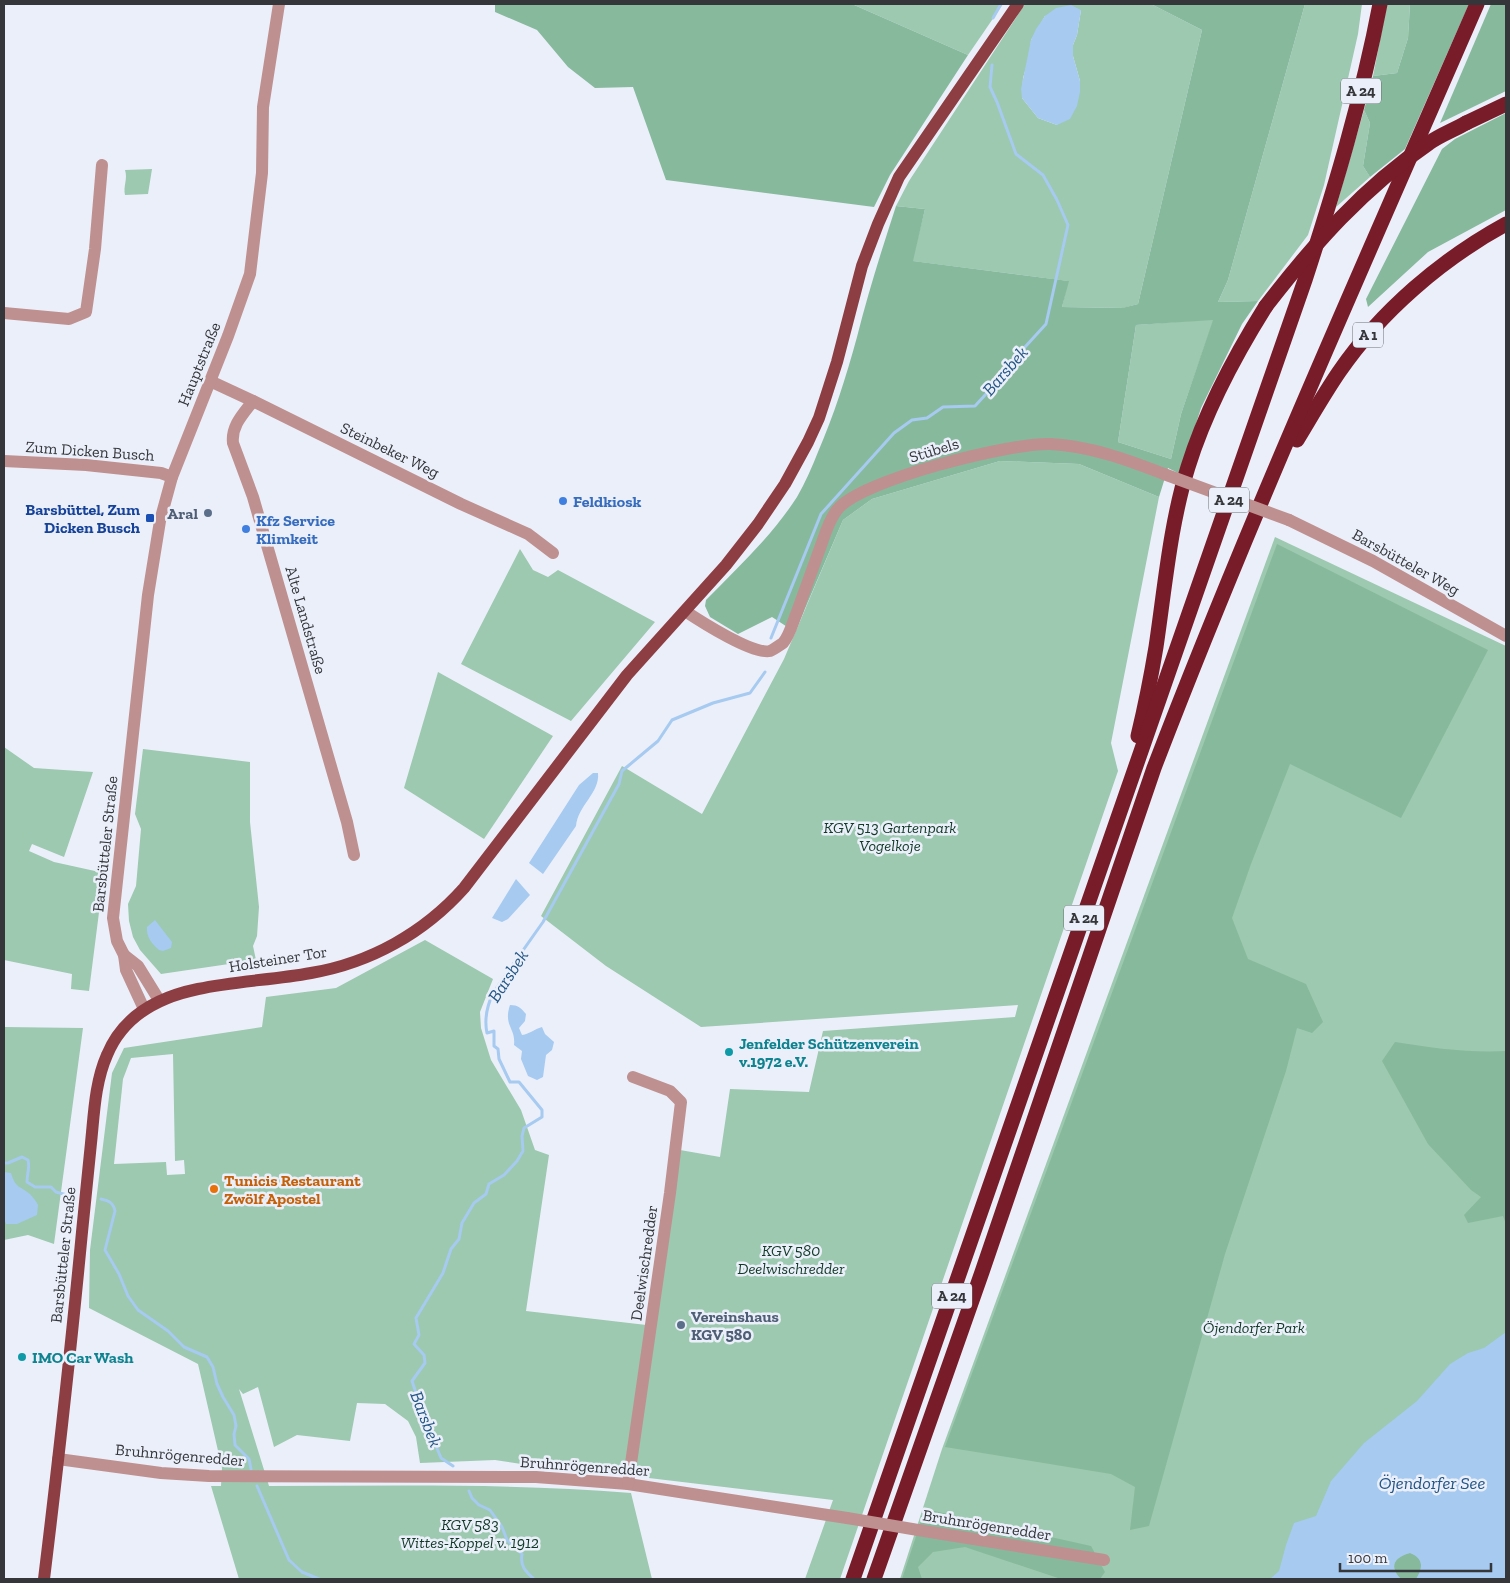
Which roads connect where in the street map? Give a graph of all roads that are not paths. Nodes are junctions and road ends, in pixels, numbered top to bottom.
1 (1018, 4) edge
2 (1380, 4) edge
3 (1477, 4) edge
4 (276, 5) edge
5 (1506, 104) edge
6 (102, 165) dead end
7 (1506, 224) edge
8 (4, 313) edge
9 (210, 382) junction
10 (253, 401) junction
11 (4, 461) edge
12 (172, 477) junction
13 (1270, 484) junction
14 (1290, 520) joint
15 (553, 553) dead end
16 (685, 611) junction
17 (1506, 636) edge
18 (133, 734) joint
19 (1117, 823) junction
20 (354, 855) dead end
21 (124, 954) junction
22 (159, 1000) junction
23 (144, 1009) junction
24 (634, 1077) dead end
25 (58, 1460) junction
26 (628, 1484) junction
27 (1104, 1560) dead end
28 (44, 1579) edge
29 (853, 1579) edge
30 (874, 1579) edge

1 - 16 main road, Holsteiner Tor
2 - 19 highway, A 24
3 - 13 highway, A 24
4 - 9 street, Hauptstraße
5 - 19 highway, A 24, bridge
6 - 8 street
7 - 13 highway, A 1
9 - 10 street, Steinbeker Weg
9 - 12 street, Hauptstraße
10 - 15 street, Steinbeker Weg
10 - 20 street, Alte Landstraße
11 - 12 street, Zum Dicken Busch
12 - 18 street, Hauptstraße
13 - 30 highway, A 24
14 - 16 street, Stübels, bridge
14 - 17 street, Barsbütteler Weg
16 - 22 main road, Holsteiner Tor
18 - 21 street, Barsbütteler Straße
19 - 29 highway, A 24
21 - 22 street, Barsbütteler Straße
21 - 23 street, Barsbütteler Straße
22 - 23 main road, Barsbütteler Straße
23 - 25 main road, Barsbütteler Straße
24 - 26 street, Deelwischredder
25 - 26 street, Bruhnrögenredder
25 - 28 main road, Barsbütteler Straße
26 - 27 street, Bruhnrögenredder, bridge

